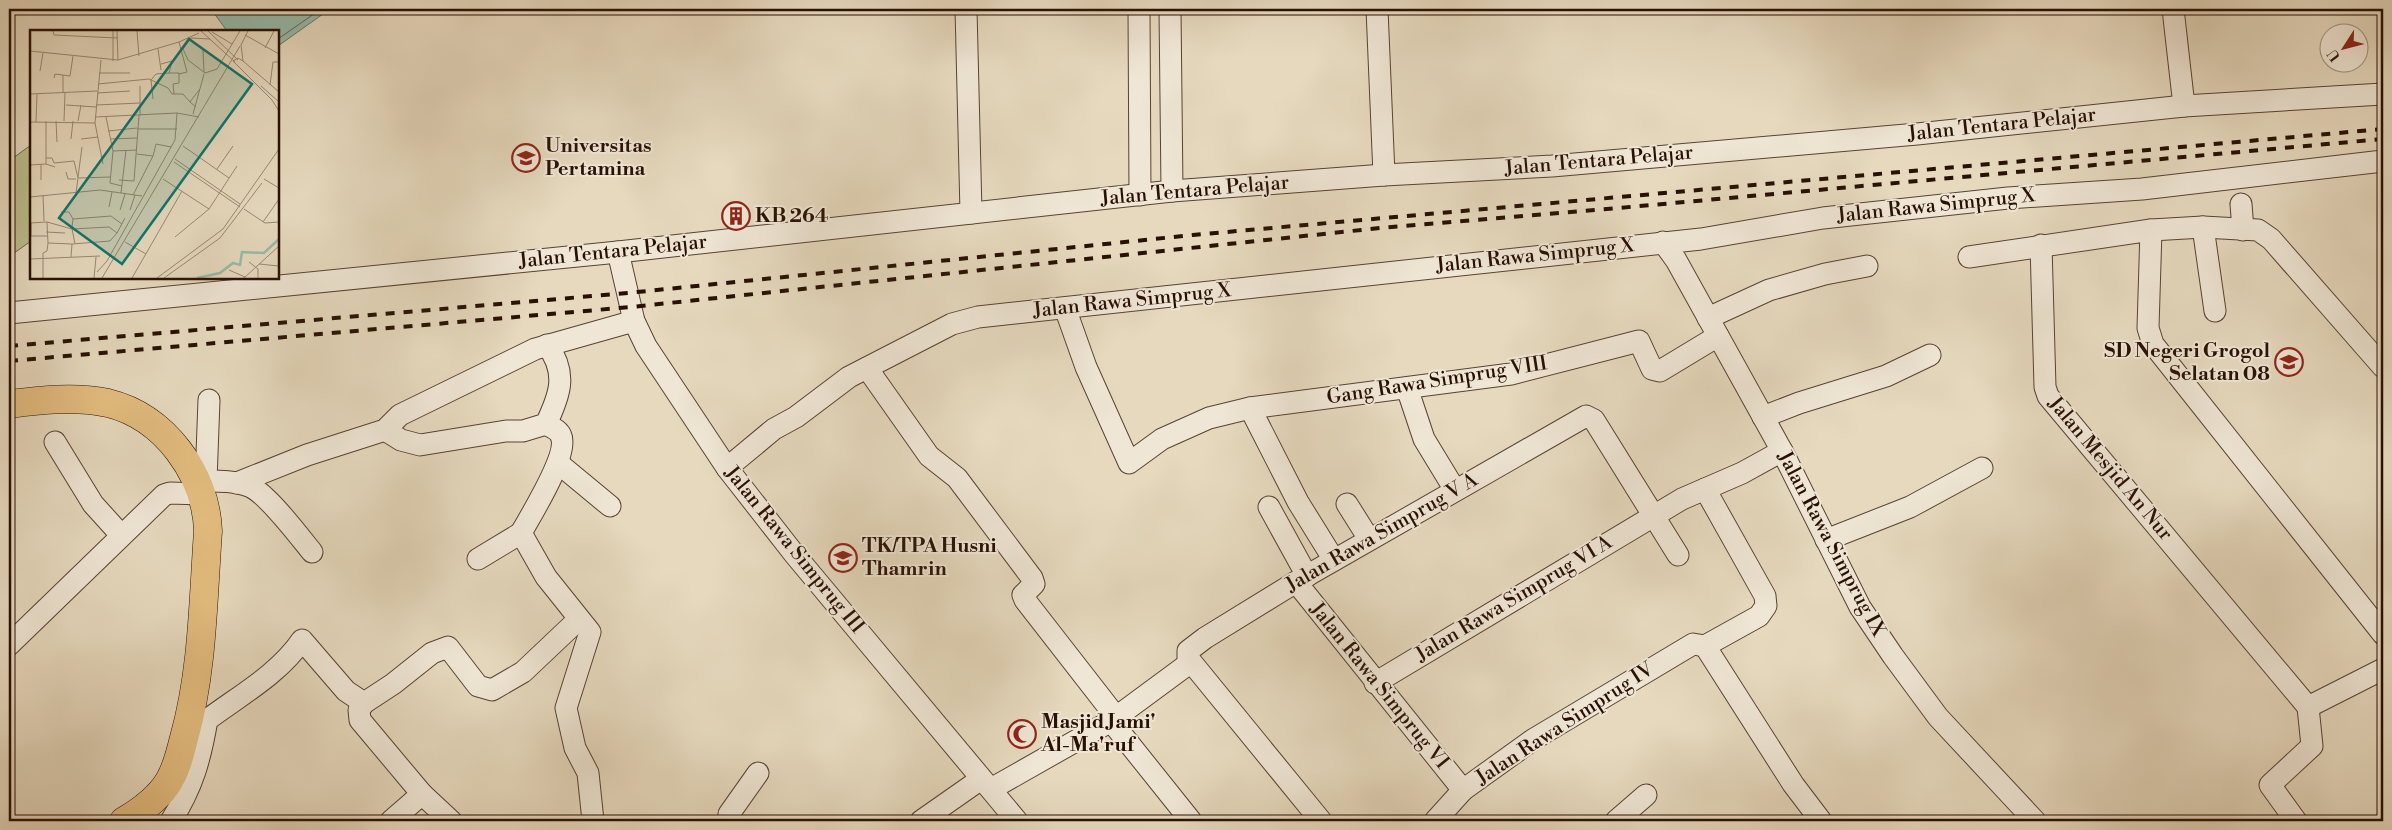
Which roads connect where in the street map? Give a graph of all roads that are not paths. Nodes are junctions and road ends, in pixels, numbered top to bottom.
1 (966, 9) edge
2 (1139, 9) edge
3 (1170, 9) edge
4 (1377, 9) edge
5 (2173, 9) edge
6 (2383, 94) edge
7 (2184, 106) junction
8 (2383, 161) edge
9 (1384, 175) junction
10 (1172, 191) junction
11 (1140, 195) junction
12 (2241, 204) dead end
13 (971, 213) junction
14 (2204, 227) junction
15 (2151, 230) junction
16 (2243, 230) junction
17 (1663, 242) junction
18 (2040, 245) junction
19 (618, 252) junction
20 (1969, 257) dead end
21 (1868, 266) dead end
22 (1065, 308) junction
23 (2215, 311) dead end
24 (9, 313) edge
25 (1708, 318) junction
26 (634, 321) junction
27 (1718, 336) junction
28 (547, 345) junction
29 (1930, 354) dead end
30 (2383, 367) edge
31 (867, 368) junction
32 (1407, 388) junction
33 (209, 400) dead end
34 (9, 404) edge
35 (1250, 408) junction
36 (1763, 417) junction
37 (546, 424) junction
38 (385, 430) junction
39 (55, 442) dead end
40 (1782, 451) junction
41 (558, 463) junction
42 (727, 468) junction
43 (1982, 468) dead end
44 (237, 483) junction
45 (202, 485) junction
46 (1705, 489) junction
47 (1455, 490) junction
48 (1347, 504) dead end
49 (610, 506) dead end
50 (1269, 507) dead end
51 (1653, 515) junction
52 (521, 533) junction
53 (121, 535) junction
54 (1369, 539) junction
55 (1826, 540) junction
56 (312, 552) dead end
57 (1678, 555) dead end
58 (478, 559) dead end
59 (1334, 560) junction
60 (1301, 579) junction
61 (579, 619) junction
62 (2383, 634) edge
63 (9, 645) edge
64 (1705, 646) junction
65 (1191, 662) junction
66 (2383, 669) edge
67 (1375, 683) junction
68 (364, 703) junction
69 (2308, 707) junction
70 (1114, 719) junction
71 (758, 773) dead end
72 (986, 784) junction
73 (1463, 790) junction
74 (422, 794) junction
75 (1646, 796) dead end
76 (124, 821) edge
77 (171, 821) edge
78 (391, 821) edge
79 (451, 821) edge
80 (593, 821) edge
81 (731, 821) edge
82 (921, 821) edge
83 (1017, 821) edge
84 (1191, 821) edge
85 (1321, 821) edge
86 (1435, 821) edge
87 (1616, 821) edge
88 (1821, 821) edge
89 (2035, 821) edge
90 (2296, 821) edge

1 - 13 street
2 - 11 street
3 - 10 street
4 - 9 street
5 - 7 street
6 - 7 street, Jalan Tentara Pelajar
7 - 9 street, Jalan Tentara Pelajar
8 - 17 street, Jalan Rawa Simprug X
9 - 10 street, Jalan Tentara Pelajar
10 - 11 street, Jalan Tentara Pelajar
11 - 13 street, Jalan Tentara Pelajar
12 - 16 street
13 - 19 street, Jalan Tentara Pelajar
14 - 15 street
14 - 16 street
14 - 23 street
15 - 18 street
15 - 62 street
16 - 30 street
17 - 22 street, Jalan Rawa Simprug X
17 - 25 street, Jalan Rawa Simprug IX
18 - 20 street
18 - 69 street, Jalan Mesjid An Nur
19 - 24 street, Jalan Tentara Pelajar
19 - 26 street, Jalan Rawa Simprug III
21 - 25 street
22 - 31 street, Jalan Rawa Simprug X
22 - 35 street, Gang Rawa Simprug VIII
25 - 27 street, Jalan Rawa Simprug IX
26 - 28 street
26 - 42 street, Jalan Rawa Simprug III
27 - 32 street, Gang Rawa Simprug VIII
27 - 36 street, Jalan Rawa Simprug IX
28 - 37 street
28 - 38 street
29 - 36 street
31 - 42 street, Jalan Rawa Simprug X
31 - 70 street
32 - 35 street, Gang Rawa Simprug VIII
32 - 47 street
33 - 45 street
34 - 45 highway
35 - 59 street
36 - 40 street, Jalan Rawa Simprug IX
37 - 38 street
37 - 41 street
38 - 44 street
39 - 53 street
40 - 46 street, Jalan Rawa Simprug VI A
40 - 55 street, Jalan Rawa Simprug IX
41 - 49 street
41 - 52 street
42 - 72 street, Jalan Rawa Simprug III
43 - 55 street
44 - 45 street
44 - 56 street
45 - 53 street
45 - 76 highway
46 - 51 street, Jalan Rawa Simprug VI A
46 - 64 street, Jalan Rawa Simprug IV
47 - 51 street, Jalan Rawa Simprug V A
47 - 54 street, Jalan Rawa Simprug V A
48 - 54 street
50 - 60 street, Jalan Rawa Simprug VI
51 - 57 street
51 - 67 street, Jalan Rawa Simprug VI A
52 - 58 street
52 - 61 street
53 - 63 street
54 - 59 street, Jalan Rawa Simprug V A
55 - 89 street, Jalan Rawa Simprug IX
59 - 60 street, Jalan Rawa Simprug V A
60 - 65 street, Jalan Rawa Simprug V A
60 - 67 street, Jalan Rawa Simprug VI
61 - 68 street
61 - 80 street
64 - 73 street, Jalan Rawa Simprug IV
64 - 88 street
65 - 70 street
65 - 85 street
66 - 69 street
67 - 73 street, Jalan Rawa Simprug VI
68 - 74 street
68 - 77 street
69 - 90 street
70 - 72 street
70 - 84 street
71 - 81 street
72 - 82 street
72 - 83 street, Jalan Rawa Simprug III
73 - 86 street, Jalan Rawa Simprug IV
74 - 78 street
74 - 79 street
75 - 87 street

